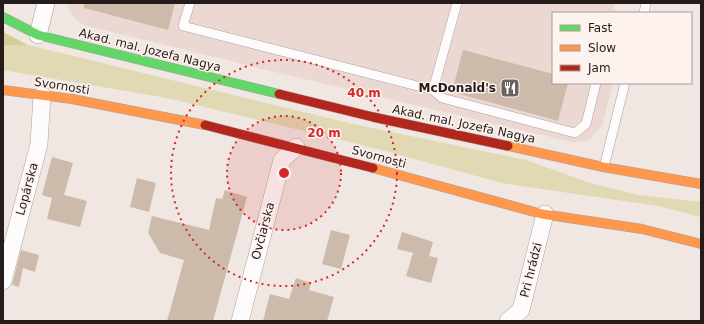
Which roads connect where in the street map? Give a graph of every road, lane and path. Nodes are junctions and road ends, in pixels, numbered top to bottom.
1 (46, 3) edge
2 (190, 3) edge
3 (457, 3) edge
4 (3, 18) edge
5 (38, 34) junction
6 (596, 84) edge
7 (625, 84) edge
8 (3, 90) edge
9 (433, 90) junction
10 (42, 95) junction
11 (296, 147) junction
12 (604, 167) junction
13 (701, 184) edge
14 (545, 214) junction
15 (701, 244) edge
16 (3, 281) edge
17 (240, 321) edge
18 (508, 321) edge

1 - 5 street
2 - 9 lane
3 - 9 lane
4 - 5 street, Akad. mal. Jozefa Nagya
5 - 12 street, Akad. mal. Jozefa Nagya
6 - 9 lane
7 - 12 lane
8 - 10 street, Svornosti
10 - 11 street, Svornosti
10 - 16 street, Lopárska
11 - 14 street, Svornosti
11 - 17 street, Ovčiarska
12 - 13 street, Akad. mal. Jozefa Nagya
14 - 15 street, Svornosti
14 - 18 street, Pri hrádzi

